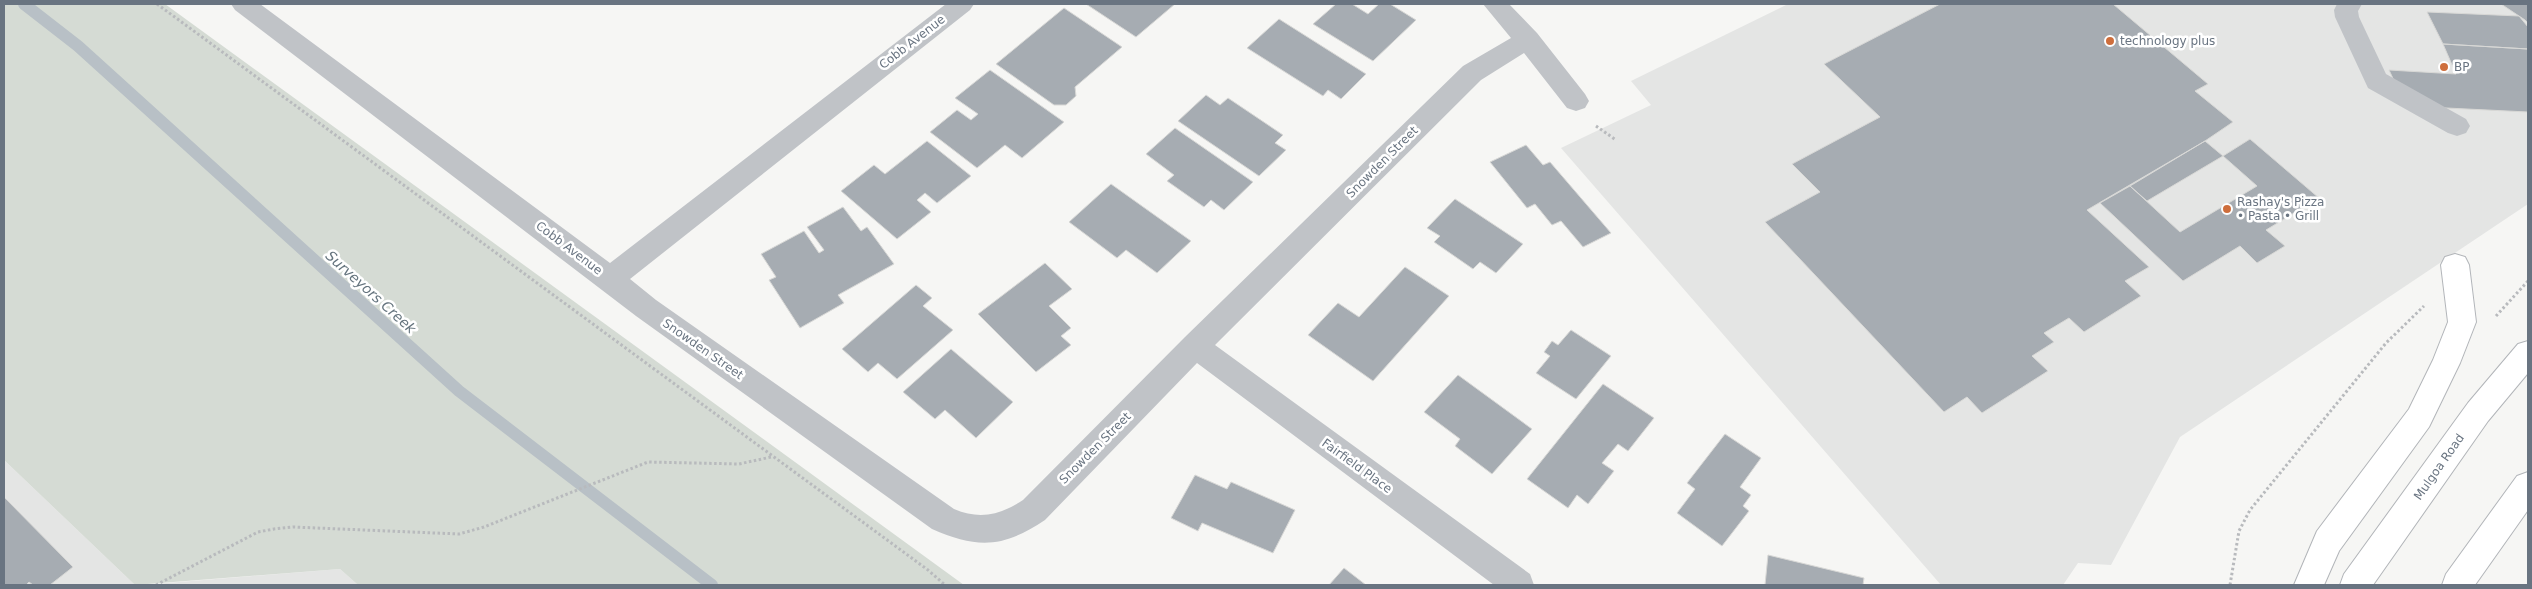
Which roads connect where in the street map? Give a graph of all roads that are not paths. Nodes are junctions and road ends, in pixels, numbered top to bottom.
1 (243, 4) edge
2 (962, 4) edge
3 (1495, 4) edge
4 (2350, 4) edge
5 (1528, 40) junction
6 (1576, 100) dead end
7 (2457, 126) dead end
8 (2455, 265) dead end
9 (610, 279) junction
10 (1195, 346) junction
11 (2528, 353) edge
12 (2528, 486) edge
13 (1519, 585) edge
14 (2309, 585) edge
15 (2355, 585) edge
16 (2457, 585) edge

1 - 9 street, Cobb Avenue
2 - 9 street, Cobb Avenue
3 - 5 street
4 - 7 street
5 - 6 street
5 - 10 street, Snowden Street
8 - 14 main road
9 - 10 street, Snowden Street
10 - 13 street, Fairfield Place
11 - 15 main road, Mulgoa Road
12 - 16 main road

